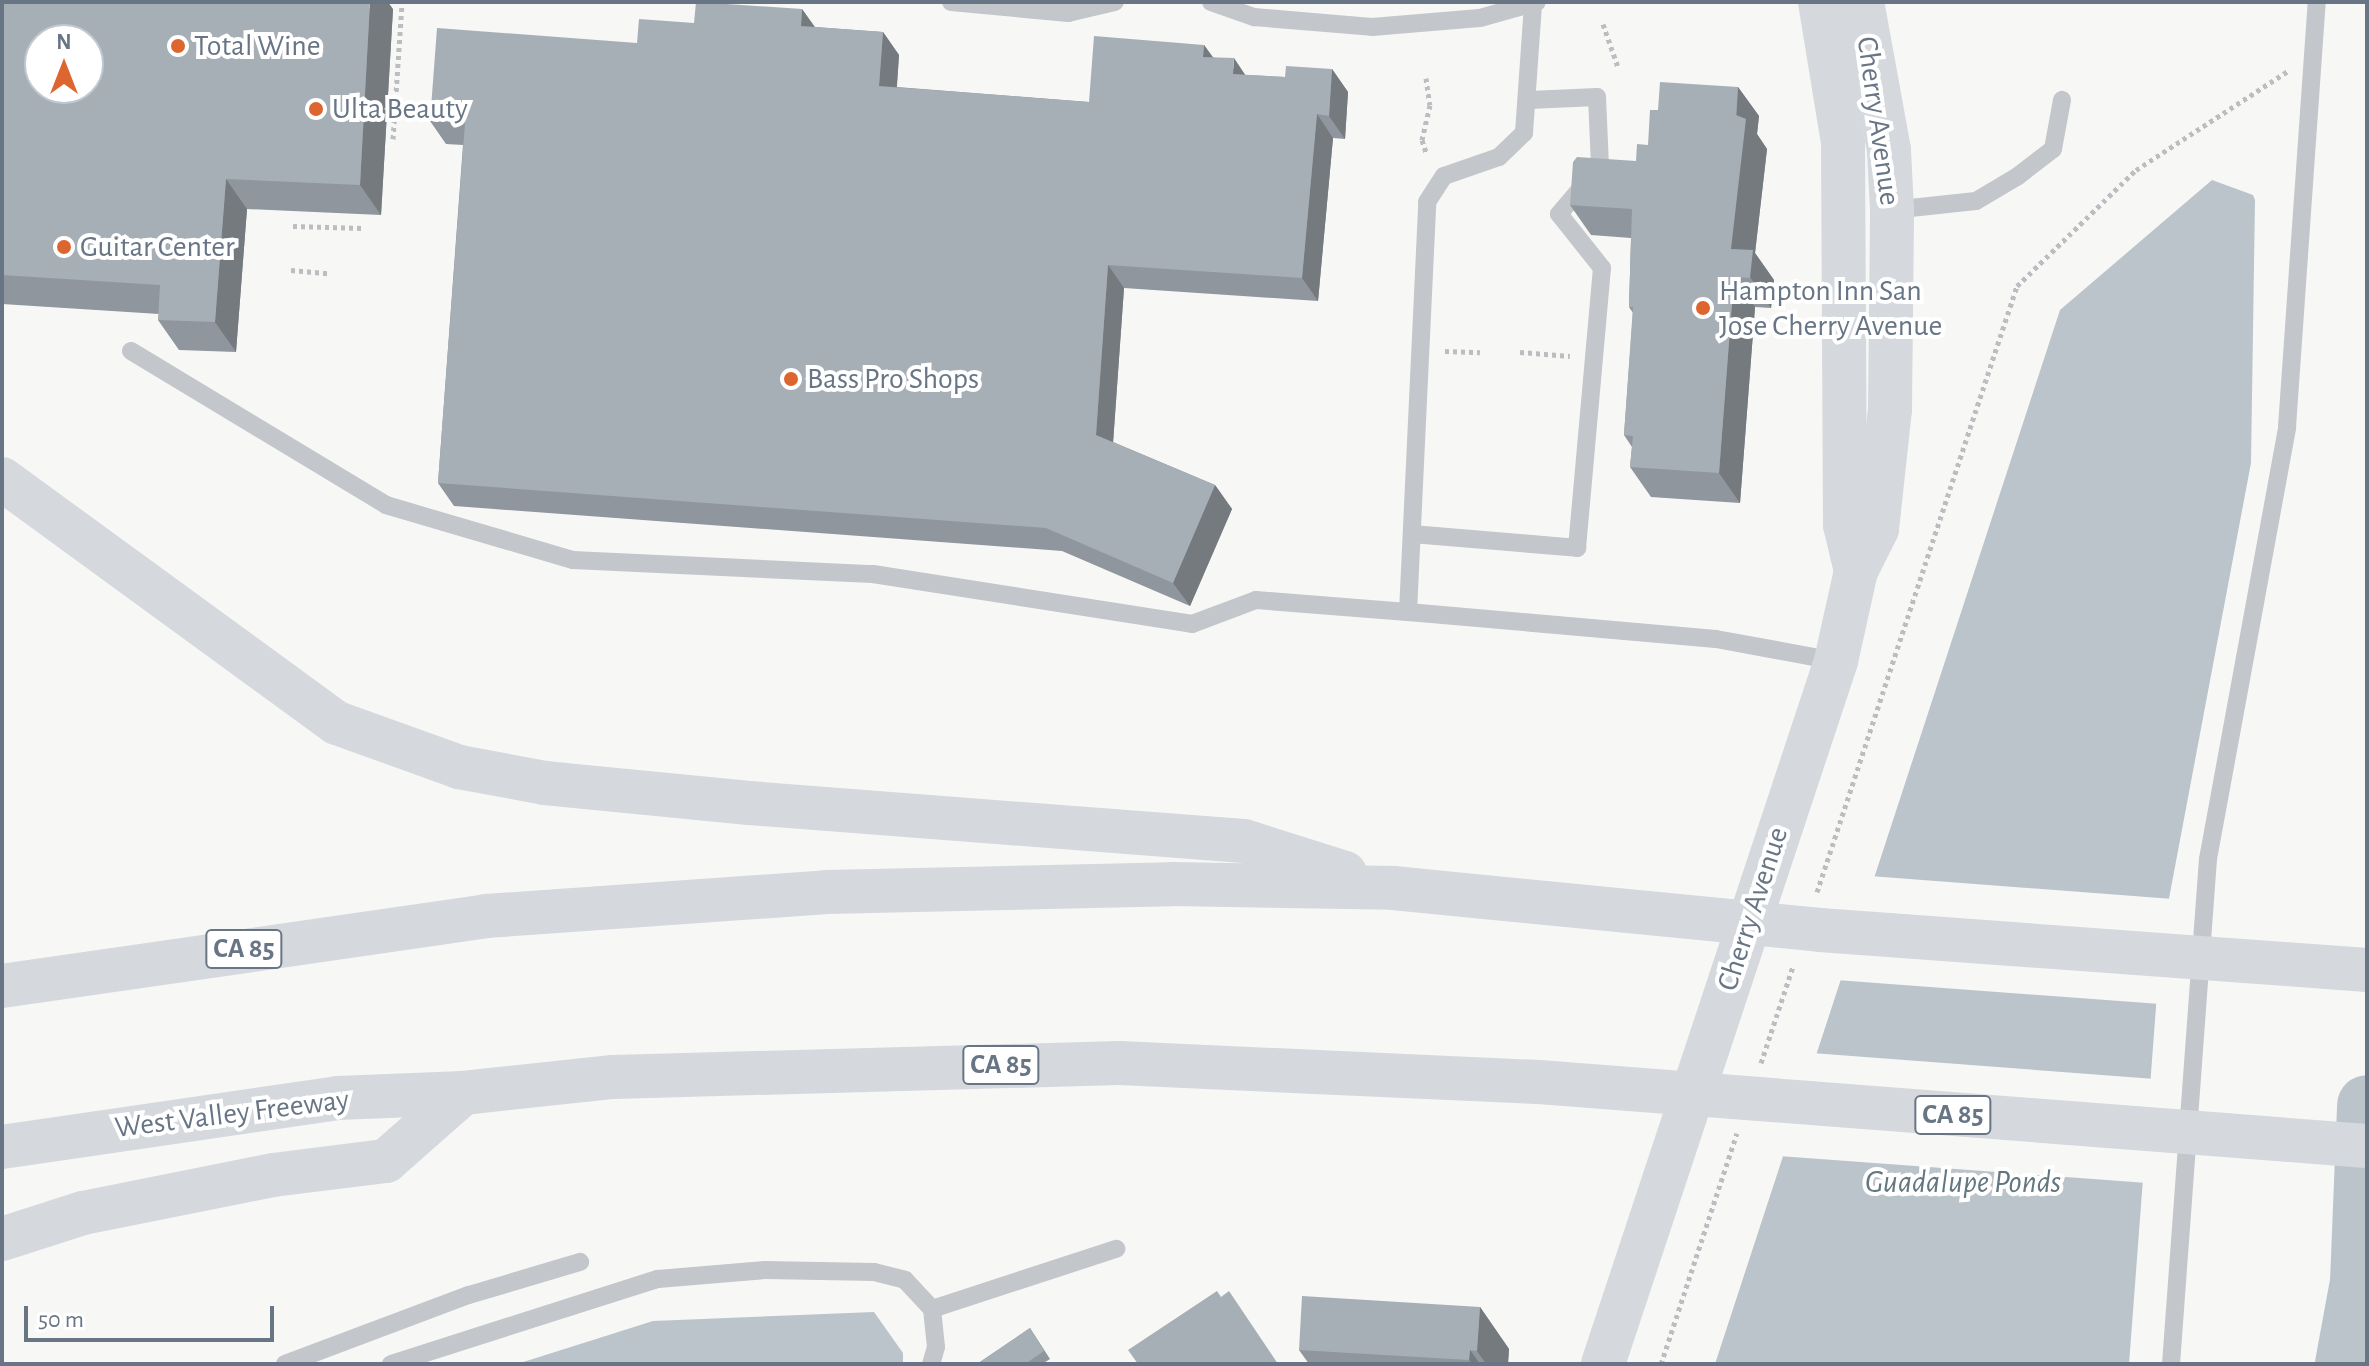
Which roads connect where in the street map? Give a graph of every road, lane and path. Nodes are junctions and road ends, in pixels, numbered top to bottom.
1 (402, 2) edge
2 (951, 2) edge
3 (1115, 2) edge
4 (1211, 2) edge
5 (1820, 2) edge
6 (1862, 2) edge
7 (2317, 2) edge
8 (1535, 3) edge
9 (1603, 24) dead end
10 (2312, 55) junction
11 (1618, 67) dead end
12 (1426, 78) dead end
13 (1529, 100) junction
14 (2062, 100) dead end
15 (393, 139) dead end
16 (1426, 152) dead end
17 (1892, 210) junction
18 (293, 226) dead end
19 (363, 228) dead end
20 (291, 270) dead end
21 (328, 273) dead end
22 (131, 351) dead end
23 (1442, 351) dead end
24 (1480, 352) dead end
25 (1520, 352) dead end
26 (1575, 356) dead end
27 (2, 479) edge
28 (1412, 534) junction
29 (1856, 571) junction
30 (1408, 612) junction
31 (1836, 661) junction
32 (1393, 888) junction
33 (1812, 908) dead end
34 (1797, 954) dead end
35 (2367, 970) edge
36 (2, 986) edge
37 (1756, 1075) dead end
38 (463, 1093) junction
39 (1741, 1121) dead end
40 (2367, 1146) edge
41 (2, 1147) edge
42 (2, 1239) edge
43 (1116, 1249) dead end
44 (580, 1262) dead end
45 (932, 1309) junction
46 (285, 1364) edge
47 (391, 1364) edge
48 (931, 1364) edge
49 (1603, 1364) edge
50 (1661, 1364) edge
51 (2171, 1364) edge

1 - 15 path
2 - 3 lane
4 - 8 lane
5 - 29 main road, Cherry Avenue
6 - 17 main road, Cherry Avenue
7 - 10 lane
8 - 13 lane
9 - 11 path
10 - 33 path
10 - 51 lane
12 - 16 path
13 - 28 lane
13 - 28 lane
14 - 17 lane
17 - 29 main road, Cherry Avenue
18 - 19 path
20 - 21 path
22 - 30 lane
23 - 24 path
25 - 26 path
27 - 32 main road
28 - 30 lane
29 - 31 main road, Cherry Avenue
30 - 31 lane
31 - 49 main road, Cherry Avenue
32 - 35 main road, CA 85
32 - 36 main road, CA 85
34 - 37 path
38 - 40 main road, CA 85
38 - 41 main road, West Valley Freeway / CA 85
38 - 42 main road
39 - 50 path
43 - 45 lane
44 - 46 lane
45 - 47 lane
45 - 48 lane

